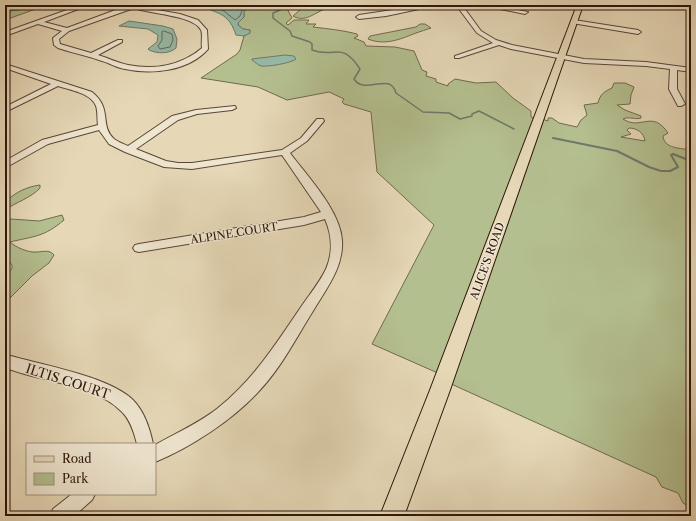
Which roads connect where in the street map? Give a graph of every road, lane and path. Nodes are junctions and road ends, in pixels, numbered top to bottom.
1 (86, 5) edge
2 (435, 5) edge
3 (459, 5) edge
4 (483, 5) edge
5 (580, 5) edge
6 (133, 6) edge
7 (524, 12) dead end
8 (359, 17) dead end
9 (36, 22) junction
10 (574, 22) junction
11 (67, 30) junction
12 (638, 32) dead end
13 (5, 34) edge
14 (120, 41) dead end
15 (498, 42) junction
16 (91, 56) junction
17 (457, 57) dead end
18 (561, 57) junction
19 (5, 66) edge
20 (672, 67) junction
21 (691, 70) edge
22 (58, 83) junction
23 (681, 104) dead end
24 (232, 108) dead end
25 (5, 110) edge
26 (320, 121) dead end
27 (101, 127) junction
28 (128, 150) junction
29 (284, 152) junction
30 (5, 165) edge
31 (328, 214) junction
32 (139, 248) dead end
33 (11, 363) dead end
34 (145, 443) edge
35 (156, 453) edge
36 (85, 495) edge
37 (60, 516) edge
38 (392, 516) edge

1 - 9 street
2 - 8 street
3 - 15 street
4 - 7 street
5 - 10 main road, ALICE'S ROAD
6 - 11 street
6 - 16 street
9 - 11 street
9 - 13 street
10 - 12 street
10 - 18 main road, ALICE'S ROAD
11 - 16 street
14 - 16 street
15 - 17 street
15 - 18 street
18 - 20 street
18 - 38 main road, ALICE'S ROAD
19 - 22 street
20 - 21 street
20 - 23 street
22 - 25 street
22 - 27 street
24 - 28 street
26 - 29 street
27 - 28 street
27 - 30 street
28 - 29 street
29 - 31 street
31 - 32 street, ALPINE COURT
31 - 35 street
33 - 34 street, ILTIS COURT
36 - 37 street

